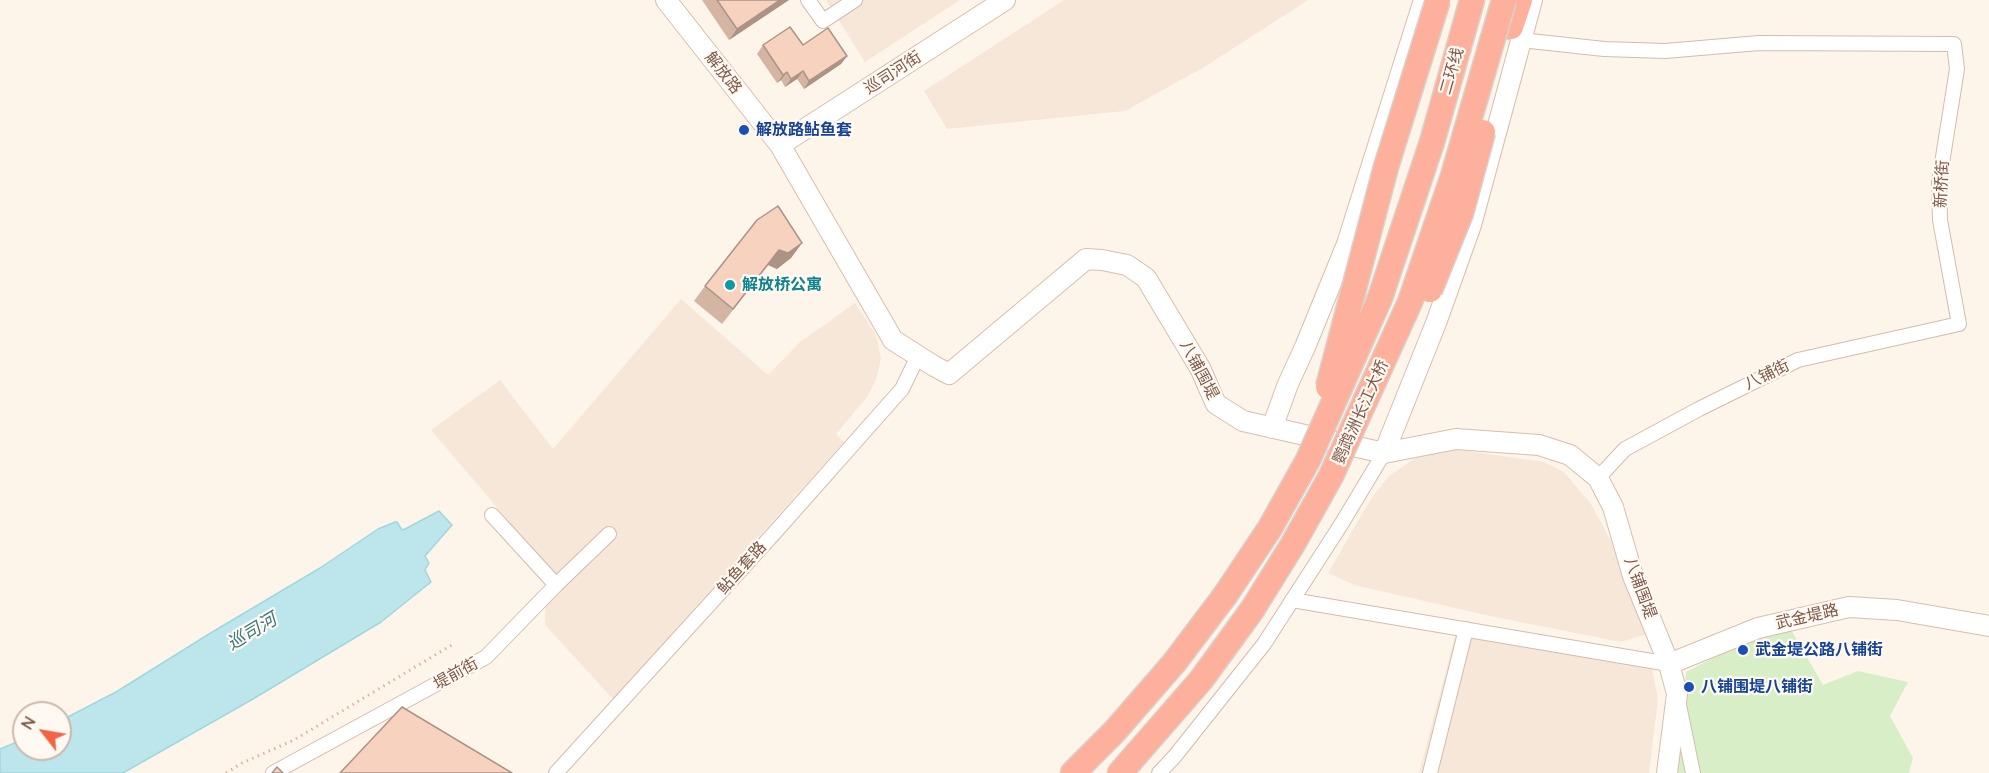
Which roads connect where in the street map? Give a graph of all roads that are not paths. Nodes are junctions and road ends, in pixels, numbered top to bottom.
1 (666, 0) edge
2 (808, 0) edge
3 (855, 0) edge
4 (1005, 0) edge
5 (1424, 0) edge
6 (1438, 0) edge
7 (1472, 0) edge
8 (1504, 0) edge
9 (1520, 0) edge
10 (1532, 0) edge
11 (1516, 34) junction
12 (1432, 142) joint
13 (780, 145) junction
14 (1959, 324) joint
15 (918, 356) junction
16 (1272, 429) junction
17 (1345, 447) junction
18 (1383, 453) junction
19 (1308, 460) junction
20 (1598, 478) junction
21 (492, 515) dead end
22 (609, 534) dead end
23 (556, 585) junction
24 (1292, 600) junction
25 (1989, 626) edge
26 (1466, 629) junction
27 (1669, 664) junction
28 (1677, 694) junction
29 (273, 773) edge
30 (556, 773) edge
31 (1073, 773) edge
32 (1120, 773) edge
33 (1159, 773) edge
34 (1430, 773) edge
35 (1667, 773) edge
36 (1694, 773) edge

1 - 13 street, 解放路
2 - 3 street
4 - 13 street, 巡司河街
5 - 16 street
6 - 19 highway, bridge
7 - 12 highway, 二环线
8 - 17 highway, 鹦鹉洲长江大桥, bridge
9 - 11 highway
10 - 11 street
11 - 14 street, 新桥街
11 - 17 highway, bridge
11 - 18 street
12 - 19 highway, 鹦鹉洲长江大桥, bridge
13 - 15 street, 八铺围堤
14 - 20 street, 八铺街
15 - 16 street, 八铺围堤
15 - 30 street, 鲇鱼套路
16 - 18 street, 八铺围堤
17 - 32 highway, 鹦鹉洲长江大桥, bridge
18 - 20 street, 八铺围堤
18 - 24 street
19 - 31 highway, 鹦鹉洲长江大桥, bridge
20 - 27 street, 八铺围堤
21 - 23 street
22 - 23 street, 堤前街
23 - 29 street, 堤前街
24 - 26 street
24 - 33 street
25 - 27 street, 武金堤路
26 - 27 street
26 - 34 street
27 - 28 street
28 - 35 street
28 - 36 street

